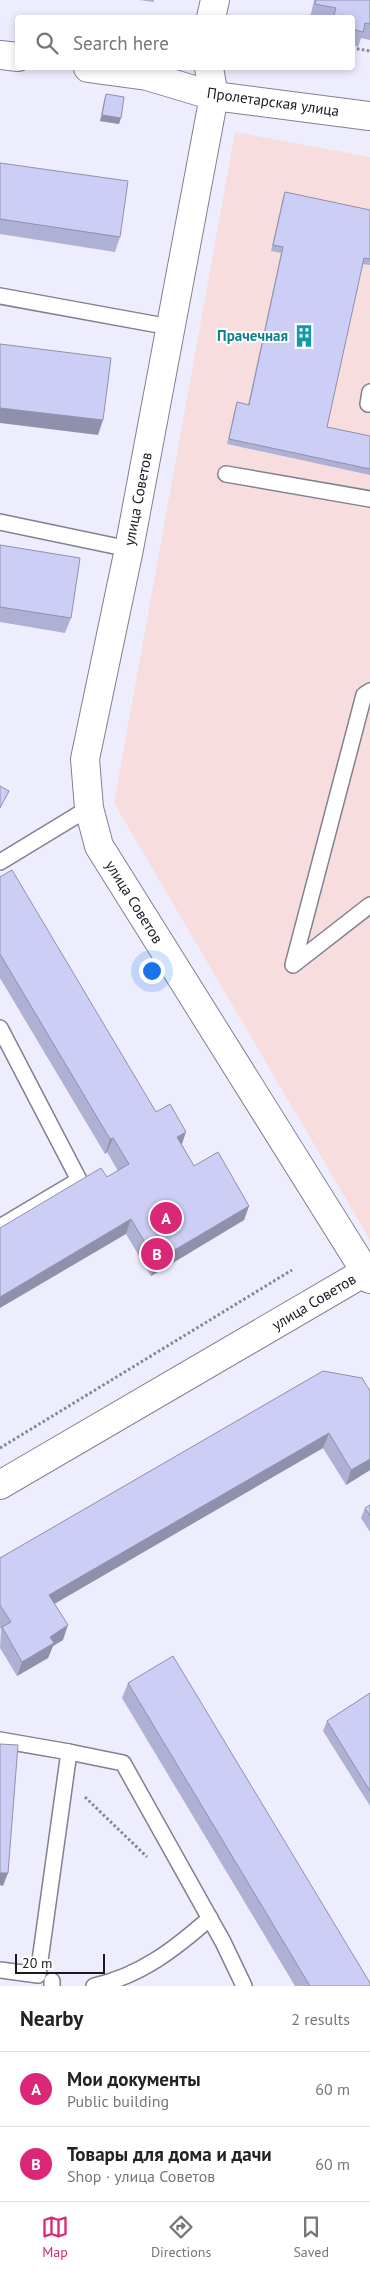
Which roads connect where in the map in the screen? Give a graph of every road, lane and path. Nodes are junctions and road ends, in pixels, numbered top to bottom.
1 (215, 0) edge
2 (212, 15) edge
3 (355, 49) edge
4 (370, 52) edge
5 (0, 55) edge
6 (15, 57) edge
7 (103, 70) edge
8 (209, 70) edge
9 (214, 96) junction
10 (370, 116) edge
11 (0, 296) edge
12 (170, 327) junction
13 (370, 392) edge
14 (370, 404) edge
15 (226, 474) dead end
16 (370, 499) edge
17 (0, 522) edge
18 (129, 549) junction
19 (370, 691) edge
20 (89, 808) junction
21 (0, 862) edge
22 (370, 905) edge
23 (0, 1028) edge
24 (0, 1228) edge
25 (292, 1270) dead end
26 (368, 1276) edge
27 (0, 1448) edge
28 (0, 1485) edge
29 (0, 1740) edge
30 (70, 1752) junction
31 (66, 1778) junction
32 (148, 1858) dead end
33 (210, 1918) junction
34 (223, 1942) junction
35 (0, 1970) edge
36 (94, 1986) edge
37 (233, 1986) edge
38 (244, 1986) edge

1 - 2 street
3 - 4 path
5 - 6 street
7 - 9 street, Пролетарская улица
8 - 9 street, улица Советов
9 - 10 street, Пролетарская улица
9 - 12 street, улица Советов
11 - 12 lane
12 - 18 street, улица Советов
13 - 14 lane
15 - 16 lane
17 - 18 lane
18 - 20 street, улица Советов
19 - 22 lane
20 - 21 lane
20 - 26 street, улица Советов
23 - 24 lane
25 - 27 path
26 - 28 street, улица Советов
29 - 30 lane
30 - 31 lane
30 - 33 lane
31 - 32 path
31 - 35 lane
33 - 34 lane
33 - 36 lane
34 - 37 lane
34 - 38 lane

